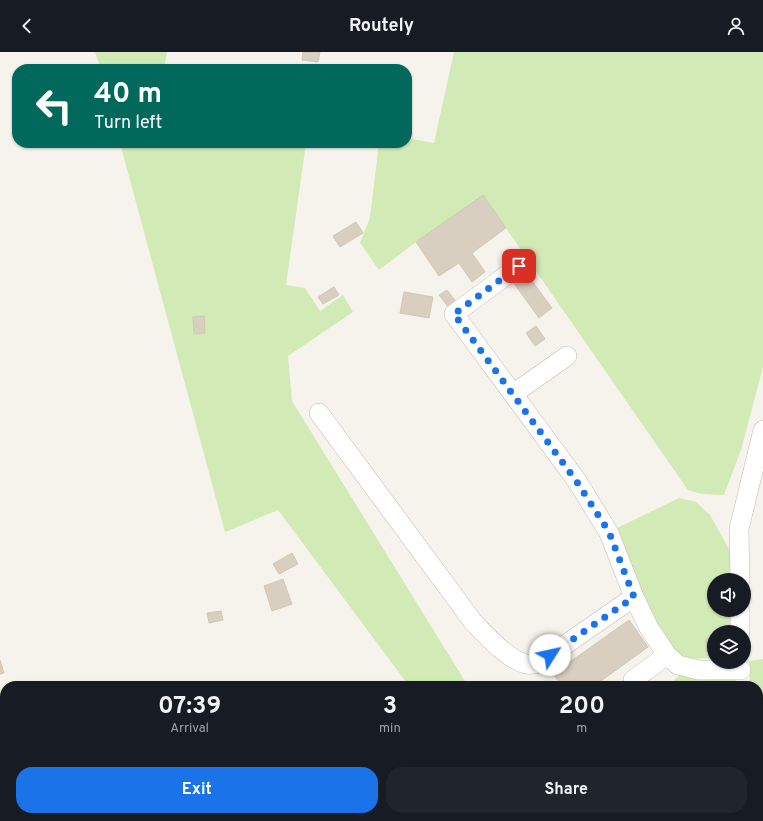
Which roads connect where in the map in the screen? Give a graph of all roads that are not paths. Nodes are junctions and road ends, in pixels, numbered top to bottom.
1 (519, 266) dead end
2 (567, 356) dead end
3 (513, 394) junction
4 (319, 413) dead end
5 (763, 430) edge
6 (740, 573) edge
7 (634, 597) junction
8 (667, 655) junction
9 (741, 673) edge
10 (633, 680) dead end

1 - 3 street
2 - 3 street
3 - 7 street
4 - 7 street
5 - 6 street
7 - 8 street
8 - 9 street
8 - 10 street

